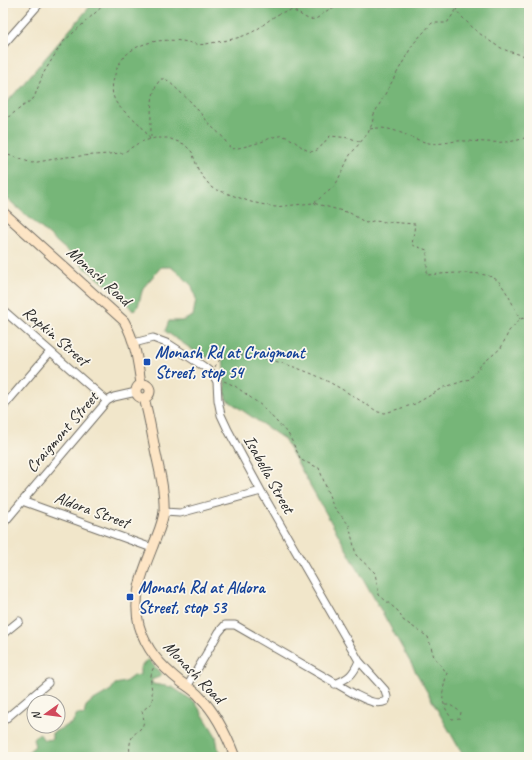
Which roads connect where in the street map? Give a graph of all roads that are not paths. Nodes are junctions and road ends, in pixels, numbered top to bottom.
1 (40, 3) edge
2 (3, 45) edge
3 (3, 212) edge
4 (3, 310) edge
5 (134, 343) junction
6 (50, 352) junction
7 (138, 388) junction
8 (107, 401) junction
9 (3, 407) edge
10 (261, 491) junction
11 (22, 501) junction
12 (164, 512) junction
13 (3, 524) edge
14 (152, 548) junction
15 (19, 620) dead end
16 (3, 634) edge
17 (359, 661) junction
18 (48, 683) dead end
19 (335, 684) junction
20 (187, 687) junction
21 (3, 721) edge
22 (235, 757) edge

1 - 2 street
3 - 5 street, Monash Road
4 - 6 street, Rapkin Street
5 - 7 street, Monash Road
5 - 10 street, Isabella Street
6 - 8 street, Rapkin Street
6 - 9 street
7 - 8 street, Craigmont Street
7 - 12 street, Monash Road
8 - 11 street, Craigmont Street
10 - 12 street
10 - 17 street, Isabella Street
11 - 13 street, Craigmont Street
11 - 14 street, Aldora Street
12 - 14 street, Monash Road
14 - 20 street, Monash Road
15 - 16 street
17 - 19 street
17 - 19 street, Isabella Street
18 - 21 street
19 - 20 street, Isabella Street
20 - 22 street, Monash Road

